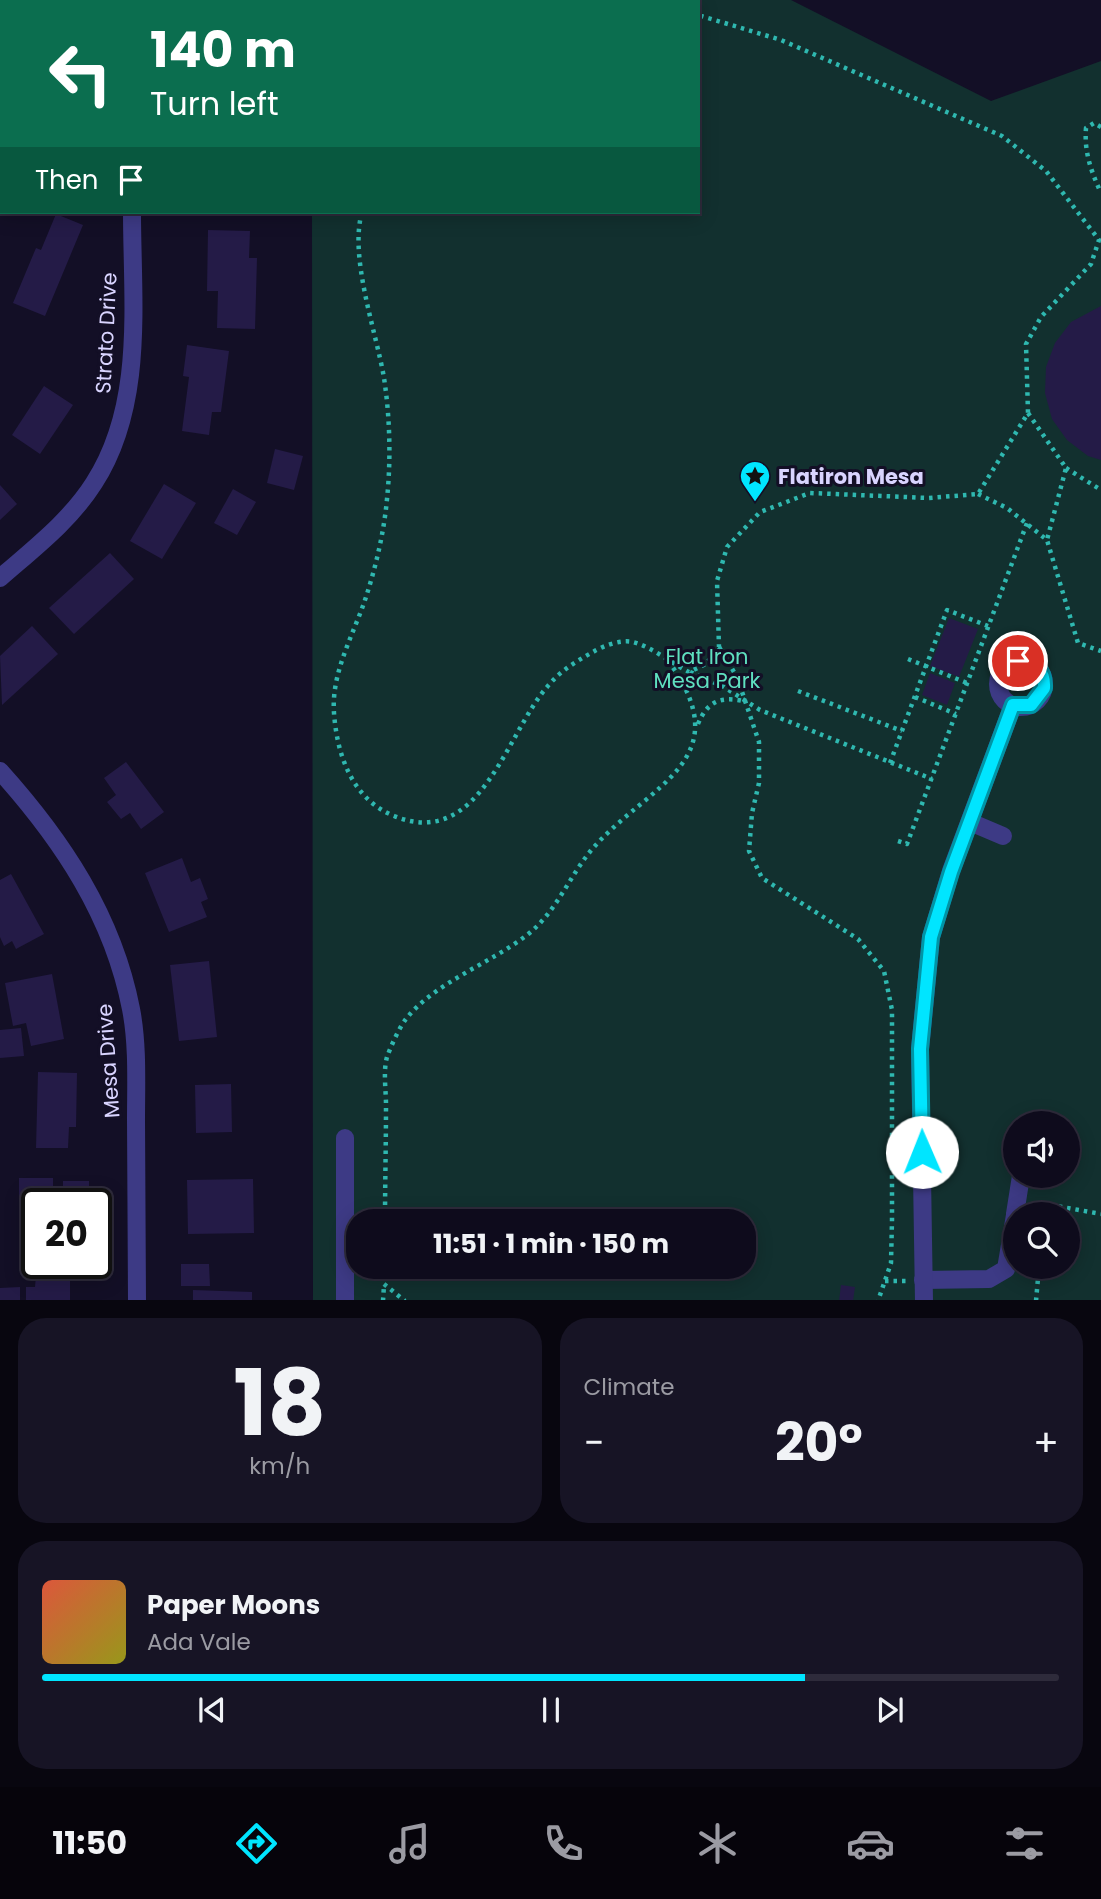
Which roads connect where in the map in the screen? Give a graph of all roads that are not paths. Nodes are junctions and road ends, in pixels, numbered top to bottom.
1 (132, 214) edge
2 (0, 578) edge
3 (1013, 705) dead end
4 (0, 771) edge
5 (970, 822) junction
6 (1003, 835) dead end
7 (345, 1138) dead end
8 (1003, 1271) edge
9 (923, 1280) junction
10 (137, 1300) edge
11 (345, 1300) edge
12 (924, 1300) edge

1 - 2 street, Strato Drive
3 - 5 street
4 - 10 street, Mesa Drive
5 - 6 street
5 - 9 street
7 - 11 street
8 - 9 street
9 - 12 street

